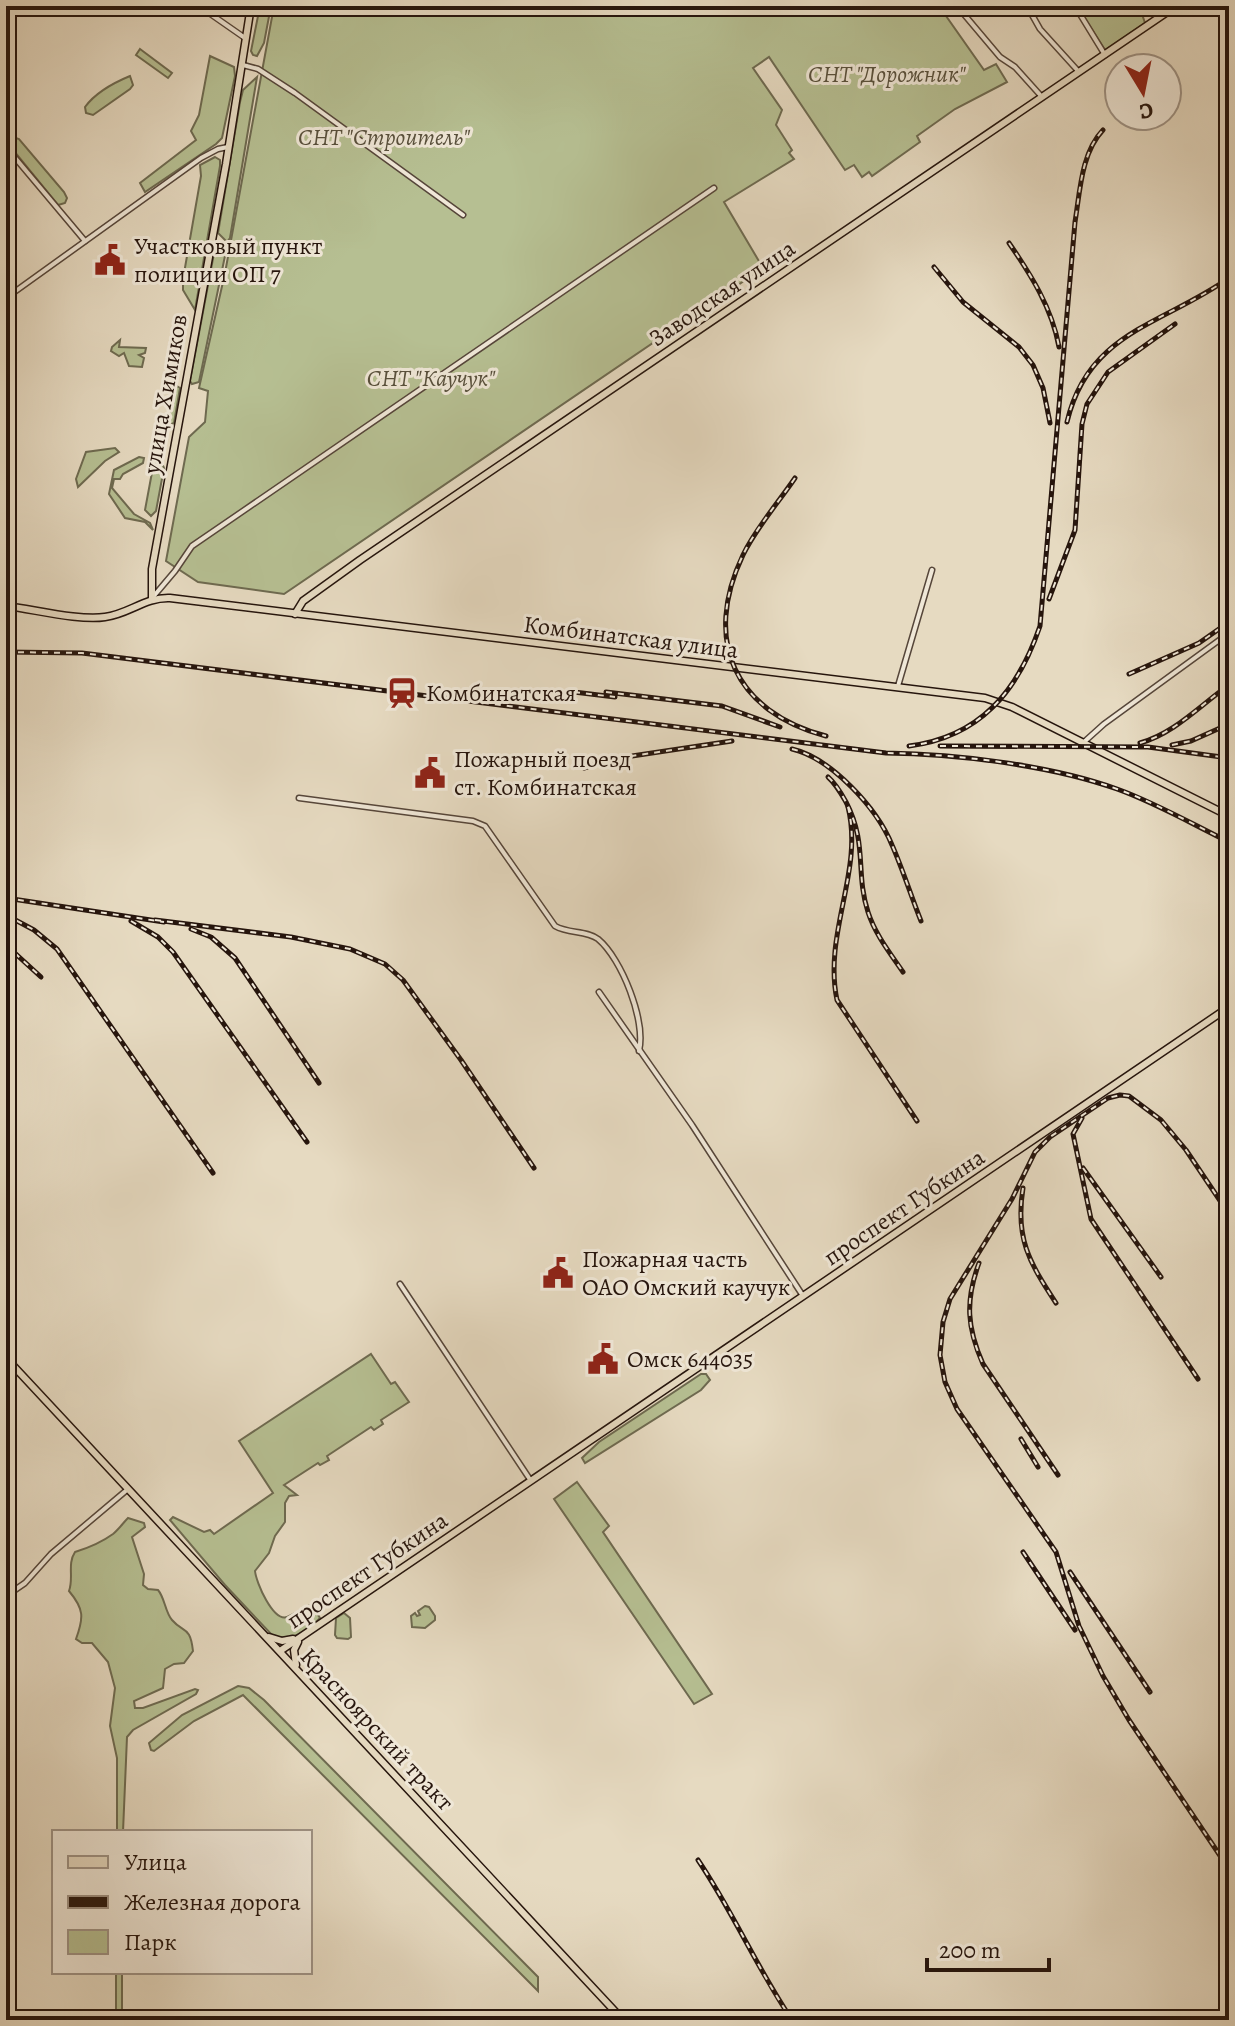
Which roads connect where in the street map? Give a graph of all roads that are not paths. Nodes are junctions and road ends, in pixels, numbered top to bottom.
1 (199, 6) edge
2 (251, 6) edge
3 (957, 6) edge
4 (1027, 6) edge
5 (1075, 6) edge
6 (1152, 6) edge
7 (1176, 6) edge
8 (1160, 17) junction
9 (245, 38) junction
10 (1103, 52) edge
11 (1109, 52) edge
12 (1103, 56) edge
13 (241, 64) junction
14 (1079, 72) junction
15 (1042, 97) junction
16 (6, 147) edge
17 (228, 147) junction
18 (714, 188) dead end
19 (463, 215) dead end
20 (85, 241) junction
21 (6, 298) edge
22 (932, 570) dead end
23 (152, 599) junction
24 (6, 606) edge
25 (295, 614) junction
26 (1229, 633) edge
27 (898, 689) junction
28 (1082, 743) junction
29 (299, 798) dead end
30 (1229, 816) edge
31 (599, 992) dead end
32 (1229, 1007) edge
33 (639, 1051) junction
34 (400, 1284) dead end
35 (803, 1296) junction
36 (6, 1358) edge
37 (531, 1481) junction
38 (128, 1489) junction
39 (6, 1596) edge
40 (263, 1633) junction
41 (304, 1635) junction
42 (280, 1651) junction
43 (300, 1672) junction
44 (623, 2020) edge

1 - 9 street
2 - 9 main road, улица Химиков
3 - 15 street
4 - 14 street
5 - 10 street
6 - 8 street
7 - 8 main road, Заводская улица
8 - 11 main road, Заводская улица
9 - 13 main road, улица Химиков
12 - 14 main road, Заводская улица
13 - 17 main road, улица Химиков
13 - 19 street
14 - 15 main road, Заводская улица
15 - 25 main road, Заводская улица
16 - 20 street
17 - 20 street
17 - 23 main road, улица Химиков
18 - 23 street
20 - 21 street
22 - 27 street
23 - 24 main road, Комбинатская улица
23 - 25 main road, Комбинатская улица
25 - 27 main road, Комбинатская улица
26 - 28 street
27 - 28 main road, Комбинатская улица
28 - 30 main road, Комбинатская улица
29 - 33 street
31 - 33 street
32 - 35 main road, проспект Губкина
33 - 35 street
34 - 37 street
35 - 37 main road, проспект Губкина
36 - 38 main road, Красноярский тракт
37 - 41 main road, проспект Губкина
38 - 39 street
38 - 40 main road, Красноярский тракт
40 - 41 main road
40 - 42 main road, Красноярский тракт
41 - 42 main road, проспект Губкина
41 - 43 main road
42 - 43 main road, Красноярский тракт
43 - 44 main road, Красноярский тракт

